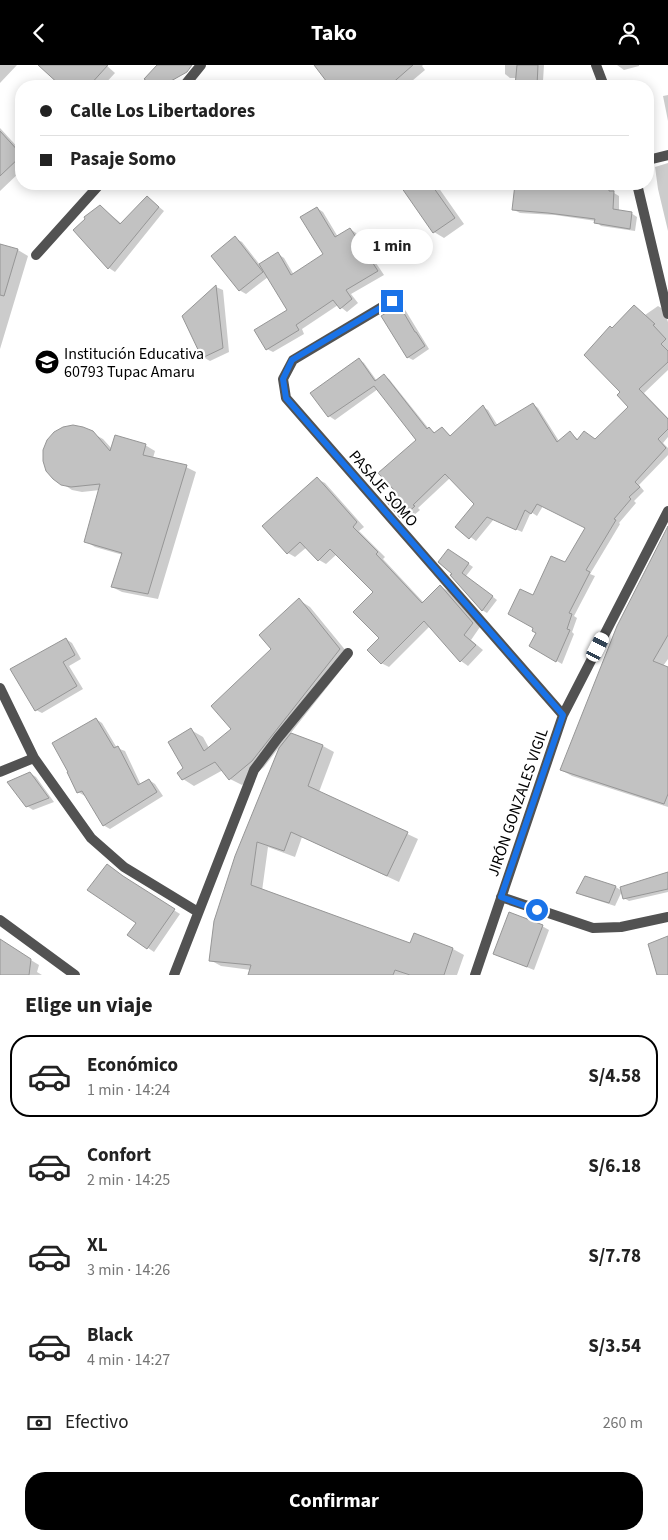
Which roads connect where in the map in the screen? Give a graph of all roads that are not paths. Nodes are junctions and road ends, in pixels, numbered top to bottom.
1 (201, 65) edge
2 (596, 65) edge
3 (189, 80) edge
4 (602, 80) edge
5 (668, 155) edge
6 (654, 158) edge
7 (95, 190) edge
8 (638, 190) edge
9 (36, 255) dead end
10 (392, 301) dead end
11 (668, 314) edge
12 (668, 511) edge
13 (348, 653) dead end
14 (0, 688) edge
15 (563, 715) junction
16 (34, 758) junction
17 (0, 773) edge
18 (501, 897) junction
19 (198, 912) junction
20 (668, 917) edge
21 (0, 920) edge
22 (75, 975) edge
23 (174, 975) edge
24 (475, 975) edge

1 - 3 street
2 - 4 street
5 - 6 street
7 - 9 street
8 - 11 street
10 - 15 street, PASAJE SOMO
12 - 15 street, JIRÓN GONZALES VIGIL
13 - 19 street
14 - 16 street
15 - 18 street, JIRÓN GONZALES VIGIL
16 - 17 street
16 - 19 street
18 - 20 street
18 - 24 street, JIRÓN GONZALES VIGIL
19 - 23 street
21 - 22 street

